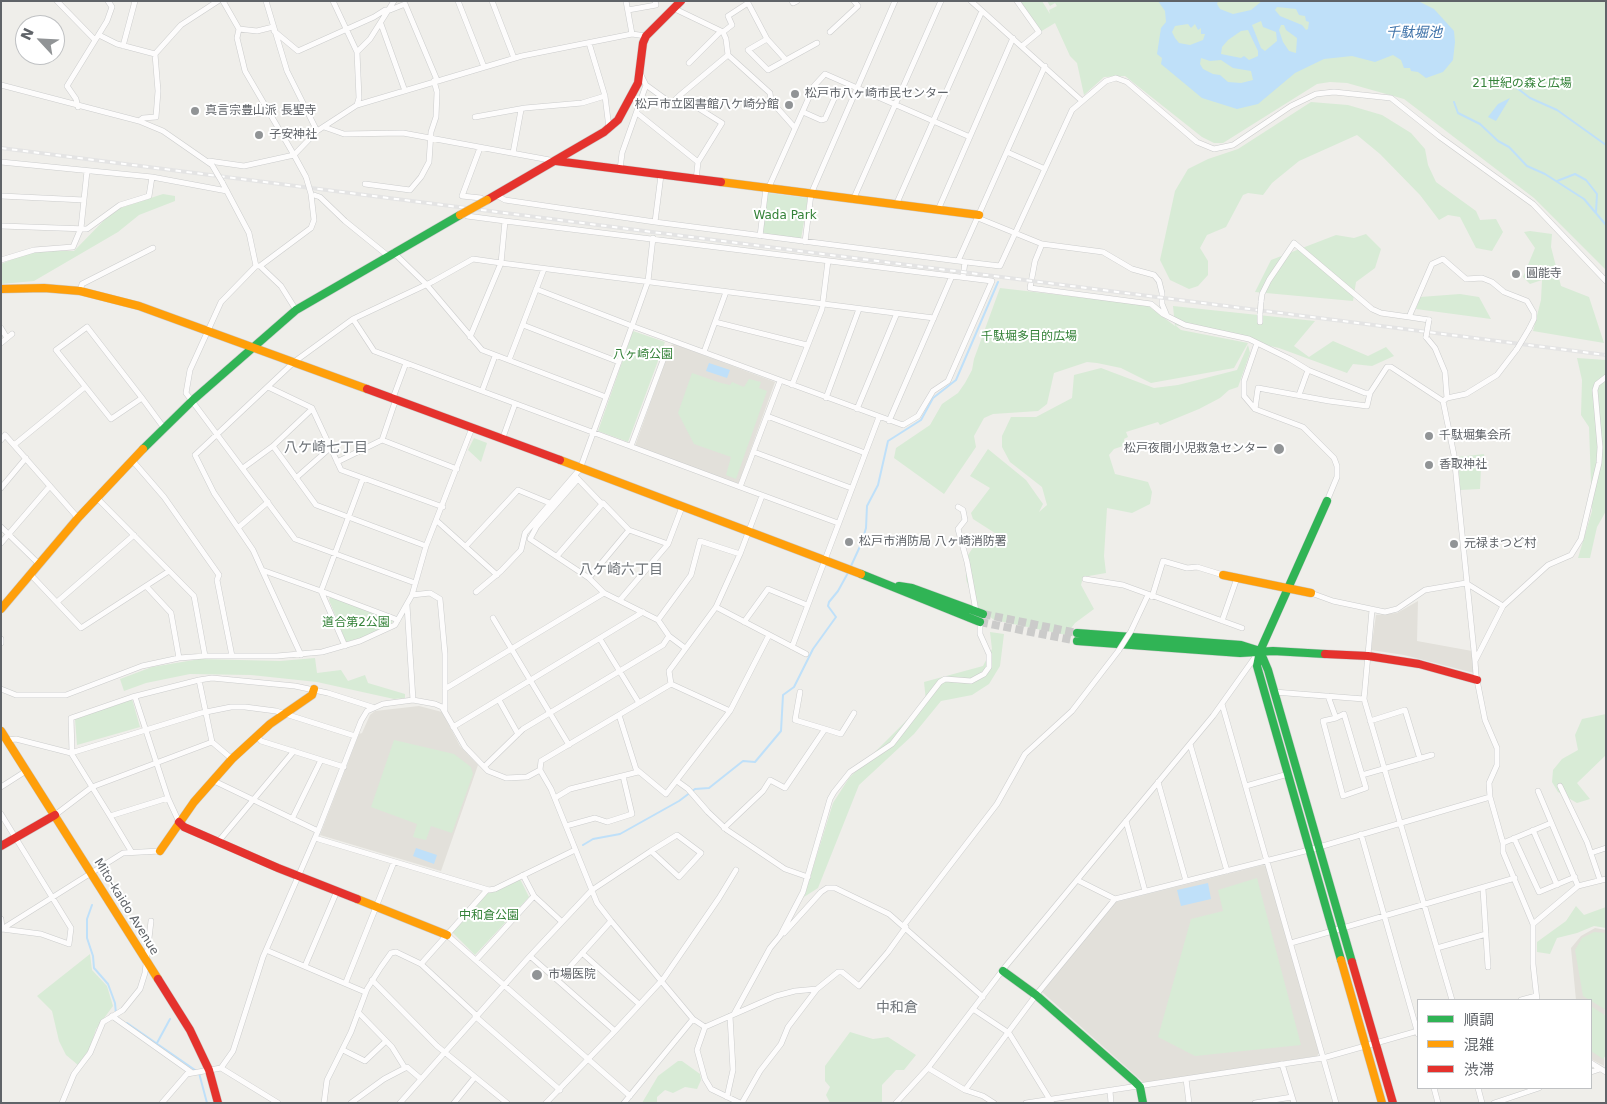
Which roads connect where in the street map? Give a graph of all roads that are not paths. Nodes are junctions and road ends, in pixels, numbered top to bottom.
1 (58, 1) edge
2 (108, 1) edge
3 (135, 1) edge
4 (218, 1) edge
5 (222, 1) edge
6 (266, 1) edge
7 (333, 1) edge
8 (394, 1) edge
9 (458, 1) edge
10 (492, 1) edge
11 (626, 1) edge
12 (655, 1) edge
13 (681, 1) edge
14 (792, 1) edge
15 (796, 1) edge
16 (854, 1) edge
17 (896, 1) edge
18 (941, 1) edge
19 (971, 1) edge
20 (1017, 1) edge
21 (748, 2) edge
22 (206, 4) edge
23 (673, 8) junction
24 (390, 10) junction
25 (628, 10) junction
26 (982, 11) junction
27 (381, 24) junction
28 (239, 29) junction
29 (274, 29) junction
30 (348, 29) junction
31 (722, 32) junction
32 (830, 32) dead end
33 (632, 34) junction
34 (646, 36) junction
35 (97, 37) junction
36 (1013, 38) junction
37 (768, 39) junction
38 (590, 43) junction
39 (817, 44) dead end
40 (123, 46) junction
41 (1022, 46) junction
42 (357, 52) junction
43 (155, 54) junction
44 (728, 55) junction
45 (514, 58) junction
46 (786, 60) junction
47 (690, 64) dead end
48 (1045, 66) junction
49 (484, 67) junction
50 (640, 73) junction
51 (436, 80) junction
52 (646, 85) junction
53 (1, 86) edge
54 (814, 86) junction
55 (857, 88) junction
56 (405, 91) junction
57 (604, 96) junction
58 (679, 96) junction
59 (1082, 101) junction
60 (896, 104) junction
61 (356, 105) junction
62 (78, 107) junction
63 (521, 110) junction
64 (803, 112) junction
65 (637, 113) junction
66 (475, 117) dead end
67 (139, 121) junction
68 (933, 121) junction
69 (324, 127) junction
70 (609, 128) junction
71 (795, 128) junction
72 (317, 132) junction
73 (970, 137) junction
74 (430, 138) junction
75 (480, 148) junction
76 (1007, 152) junction
77 (512, 153) junction
78 (294, 155) junction
79 (1, 162) edge
80 (556, 162) junction
81 (698, 162) junction
82 (210, 163) junction
83 (620, 170) junction
84 (1045, 170) junction
85 (87, 171) junction
86 (661, 175) junction
87 (152, 177) junction
88 (696, 180) junction
89 (365, 184) dead end
90 (767, 188) junction
91 (227, 191) junction
92 (311, 194) junction
93 (811, 194) junction
94 (496, 195) junction
95 (1, 196) edge
96 (84, 200) junction
97 (854, 200) junction
98 (485, 201) junction
99 (896, 205) junction
100 (938, 210) junction
101 (463, 213) junction
102 (979, 216) junction
103 (505, 221) junction
104 (655, 222) junction
105 (1, 226) edge
106 (81, 228) junction
107 (1015, 233) junction
108 (760, 236) junction
109 (653, 238) junction
110 (805, 242) junction
111 (1042, 244) junction
112 (153, 248) dead end
113 (390, 253) junction
114 (1, 260) edge
115 (828, 261) junction
116 (958, 261) junction
117 (965, 262) junction
118 (501, 263) junction
119 (258, 266) junction
120 (544, 269) junction
121 (952, 276) junction
122 (963, 277) junction
123 (1606, 281) edge
124 (648, 282) junction
125 (426, 284) junction
126 (1, 289) edge
127 (536, 289) junction
128 (80, 291) junction
129 (726, 292) junction
130 (822, 304) junction
131 (859, 308) junction
132 (296, 310) junction
133 (897, 314) junction
134 (1167, 316) junction
135 (1409, 317) junction
136 (353, 318) junction
137 (934, 318) junction
138 (715, 322) junction
139 (1260, 322) dead end
140 (522, 325) junction
141 (632, 326) junction
142 (1, 328) edge
143 (207, 330) junction
144 (12, 334) dead end
145 (470, 336) junction
146 (7, 338) junction
147 (1, 342) edge
148 (1258, 343) junction
149 (807, 345) junction
150 (252, 347) junction
151 (704, 352) junction
152 (664, 355) dead end
153 (495, 356) junction
154 (509, 360) junction
155 (294, 362) junction
156 (619, 362) junction
157 (406, 363) junction
158 (1308, 370) junction
159 (1606, 377) edge
160 (780, 381) junction
161 (792, 386) junction
162 (85, 387) junction
163 (268, 387) junction
164 (482, 391) junction
165 (1370, 393) junction
166 (1299, 395) junction
167 (606, 397) junction
168 (142, 398) junction
169 (826, 398) junction
170 (395, 399) junction
171 (193, 400) junction
172 (1445, 400) junction
173 (515, 404) junction
174 (312, 409) junction
175 (856, 409) junction
176 (1255, 409) junction
177 (767, 416) junction
178 (879, 417) junction
179 (889, 421) junction
180 (164, 428) junction
181 (472, 428) junction
182 (594, 433) junction
183 (218, 434) junction
184 (1, 440) edge
185 (382, 440) junction
186 (502, 440) junction
187 (14, 445) junction
188 (273, 446) junction
189 (631, 446) junction
190 (330, 448) junction
191 (754, 452) junction
192 (864, 452) junction
193 (26, 458) junction
194 (132, 460) junction
195 (337, 462) junction
196 (242, 468) junction
197 (457, 469) junction
198 (578, 475) junction
199 (296, 478) junction
200 (363, 478) junction
201 (50, 486) junction
202 (740, 487) junction
203 (1, 488) edge
204 (851, 488) junction
205 (762, 496) junction
206 (97, 498) junction
207 (1327, 501) joint
208 (268, 502) junction
209 (552, 504) junction
210 (602, 504) junction
211 (443, 507) junction
212 (682, 507) junction
213 (958, 507) dead end
214 (348, 517) junction
215 (78, 518) junction
216 (437, 521) junction
217 (838, 523) junction
218 (1, 527) edge
219 (239, 527) junction
220 (630, 530) junction
221 (749, 532) junction
222 (9, 534) junction
223 (134, 535) junction
224 (1, 544) edge
225 (668, 544) junction
226 (426, 546) junction
227 (466, 546) junction
228 (334, 554) junction
229 (740, 554) junction
230 (558, 556) junction
231 (824, 560) junction
232 (39, 564) junction
233 (262, 570) junction
234 (169, 571) junction
235 (30, 574) junction
236 (497, 575) junction
237 (1223, 575) joint
238 (589, 578) junction
239 (1237, 578) junction
240 (1085, 579) dead end
241 (415, 583) junction
242 (1466, 583) junction
243 (890, 584) junction
244 (146, 586) junction
245 (1288, 588) junction
246 (321, 591) junction
247 (476, 592) dead end
248 (604, 593) junction
249 (1310, 593) joint
250 (412, 595) junction
251 (1150, 596) junction
252 (620, 600) junction
253 (57, 602) junction
254 (407, 605) junction
255 (807, 605) junction
256 (1503, 606) junction
257 (716, 607) junction
258 (1, 609) edge
259 (1372, 610) junction
260 (644, 612) junction
261 (979, 612) joint
262 (492, 618) dead end
263 (398, 620) junction
264 (658, 620) junction
265 (1222, 621) junction
266 (744, 622) junction
267 (980, 622) joint
268 (1242, 628) dead end
269 (769, 635) junction
270 (669, 636) junction
271 (1077, 637) tunnel mouth
272 (600, 639) junction
273 (345, 646) junction
274 (792, 647) junction
275 (685, 648) junction
276 (511, 649) junction
277 (1260, 651) junction
278 (806, 654) dead end
279 (301, 655) junction
280 (205, 656) junction
281 (232, 656) junction
282 (1368, 656) junction
283 (179, 658) junction
284 (1475, 661) junction
285 (620, 671) junction
286 (199, 680) junction
287 (1477, 680) junction
288 (530, 681) junction
289 (671, 684) junction
290 (1, 689) edge
291 (445, 689) junction
292 (314, 690) junction
293 (800, 692) dead end
294 (1274, 692) junction
295 (1328, 696) junction
296 (135, 697) junction
297 (1364, 699) junction
298 (413, 700) junction
299 (499, 700) junction
300 (639, 703) junction
301 (1222, 704) junction
302 (372, 707) junction
303 (206, 712) junction
304 (445, 712) junction
305 (730, 712) junction
306 (550, 713) junction
307 (854, 713) dead end
308 (284, 714) junction
309 (619, 715) junction
310 (1336, 718) junction
311 (1370, 721) junction
312 (453, 728) junction
313 (825, 728) junction
314 (145, 729) junction
315 (1, 731) edge
316 (518, 734) junction
317 (257, 736) junction
318 (355, 736) junction
319 (7, 740) junction
320 (212, 742) junction
321 (1190, 744) junction
322 (569, 745) junction
323 (294, 751) junction
324 (71, 753) junction
325 (1432, 755) dead end
326 (232, 759) junction
327 (1420, 759) junction
328 (321, 760) junction
329 (155, 764) junction
330 (485, 766) junction
331 (344, 767) junction
332 (1384, 769) junction
333 (540, 770) junction
334 (26, 771) junction
335 (638, 772) junction
336 (1298, 774) junction
337 (1362, 775) junction
338 (623, 776) junction
339 (1288, 776) junction
340 (212, 780) junction
341 (677, 781) junction
342 (1158, 782) junction
343 (1246, 786) junction
344 (1560, 786) dead end
345 (1, 787) edge
346 (92, 787) junction
347 (1538, 791) dead end
348 (1490, 797) junction
349 (168, 798) junction
350 (555, 798) junction
351 (253, 800) junction
352 (1, 814) edge
353 (55, 815) junction
354 (110, 816) junction
355 (292, 819) junction
356 (1126, 821) junction
357 (179, 822) junction
358 (1400, 823) junction
359 (1551, 823) junction
360 (566, 826) junction
361 (724, 828) junction
362 (1533, 830) junction
363 (318, 831) junction
364 (1361, 834) junction
365 (15, 838) junction
366 (315, 838) junction
367 (1514, 838) junction
368 (218, 842) junction
369 (1503, 842) junction
370 (1, 846) edge
371 (1319, 847) junction
372 (1606, 848) edge
373 (575, 850) junction
374 (1309, 850) junction
375 (131, 851) junction
376 (651, 851) junction
377 (160, 852) joint
378 (1591, 853) junction
379 (1268, 860) junction
380 (394, 862) junction
381 (736, 870) dead end
382 (1227, 871) junction
383 (91, 872) junction
384 (524, 875) junction
385 (298, 876) junction
386 (808, 877) junction
387 (1575, 877) junction
388 (1515, 878) junction
389 (1077, 880) junction
390 (1604, 880) edge
391 (1186, 881) junction
392 (1557, 885) junction
393 (1578, 886) junction
394 (1482, 888) junction
395 (487, 890) junction
396 (592, 890) junction
397 (338, 891) junction
398 (1145, 891) junction
399 (534, 896) junction
400 (52, 897) junction
401 (1115, 899) junction
402 (375, 906) junction
403 (1425, 906) junction
404 (1384, 917) junction
405 (1, 919) edge
406 (561, 921) junction
407 (611, 921) junction
408 (151, 922) dead end
409 (1532, 924) junction
410 (905, 926) junction
411 (2, 929) edge
412 (1342, 930) junction
413 (1333, 931) junction
414 (1486, 934) junction
415 (447, 935) junction
416 (780, 936) junction
417 (1291, 943) junction
418 (1437, 948) junction
419 (266, 950) junction
420 (582, 953) junction
421 (530, 956) junction
422 (146, 960) junction
423 (476, 960) junction
424 (421, 964) junction
425 (305, 966) junction
426 (1488, 967) dead end
427 (1003, 970) junction
428 (372, 980) junction
429 (558, 980) junction
430 (661, 980) junction
431 (346, 982) junction
432 (504, 984) junction
433 (817, 990) junction
434 (365, 992) junction
435 (1036, 995) junction
436 (983, 996) junction
437 (1537, 998) edge
438 (1452, 999) edge
439 (640, 1004) junction
440 (974, 1009) junction
441 (358, 1012) junction
442 (115, 1014) junction
443 (475, 1015) junction
444 (732, 1015) junction
445 (693, 1019) junction
446 (705, 1027) junction
447 (1417, 1029) edge
448 (615, 1031) junction
449 (1417, 1032) edge
450 (1008, 1033) junction
451 (386, 1041) junction
452 (1376, 1044) junction
453 (1366, 1047) junction
454 (343, 1050) junction
455 (444, 1052) junction
456 (1323, 1058) junction
457 (589, 1061) junction
458 (1282, 1064) junction
459 (1592, 1064) edge
460 (221, 1068) junction
461 (405, 1068) junction
462 (928, 1068) junction
463 (208, 1070) junction
464 (1603, 1071) edge
465 (192, 1072) junction
466 (475, 1077) junction
467 (421, 1079) junction
468 (1186, 1079) junction
469 (1140, 1087) junction
470 (1434, 1089) edge
471 (1478, 1089) edge
472 (560, 1090) junction
473 (965, 1090) junction
474 (1521, 1090) edge
475 (1110, 1091) junction
476 (630, 1096) junction
477 (727, 1096) junction
478 (1293, 1100) edge
479 (1052, 1101) edge
480 (455, 1102) edge
481 (62, 1103) edge
482 (162, 1103) edge
483 (218, 1103) edge
484 (278, 1103) edge
485 (324, 1103) edge
486 (351, 1103) edge
487 (400, 1103) edge
488 (507, 1103) edge
489 (546, 1103) edge
490 (624, 1103) edge
491 (741, 1103) edge
492 (896, 1103) edge
493 (994, 1103) edge
494 (1026, 1103) edge
495 (1111, 1103) edge
496 (1144, 1103) edge
497 (1190, 1103) edge
498 (1255, 1103) edge
499 (1336, 1103) edge
500 (1382, 1103) edge
501 (1393, 1103) edge
502 (1438, 1103) edge
503 (1482, 1103) edge
504 (1494, 1103) edge

1 - 35 street
2 - 35 street
3 - 40 street
4 - 22 street
5 - 28 street
6 - 29 street
7 - 30 street
8 - 24 street
9 - 49 street
10 - 45 street
11 - 25 street
12 - 25 street
13 - 23 main road
14 - 15 street
16 - 32 street
17 - 55 street
18 - 60 street
19 - 26 street
20 - 41 street
21 - 31 street
21 - 37 street
22 - 43 street
23 - 31 street
23 - 34 main road
24 - 27 street
24 - 30 street
24 - 51 street
25 - 33 street
26 - 36 street
26 - 68 street
27 - 42 street
27 - 56 street
28 - 29 street
28 - 78 street
29 - 30 street
29 - 72 street
30 - 42 street
31 - 44 street
31 - 47 street
33 - 34 street
33 - 38 street
34 - 50 main road
35 - 40 street
35 - 62 street
36 - 41 street
36 - 73 street
37 - 46 street
37 - 46 street
38 - 45 street
38 - 57 street
39 - 46 street
40 - 43 street
41 - 48 street
42 - 61 street
43 - 67 street
44 - 58 street
44 - 71 street
45 - 49 street
48 - 59 street
48 - 76 street
49 - 51 street
50 - 52 street
50 - 70 main road
51 - 56 street
51 - 74 street
52 - 58 street
52 - 65 street
53 - 62 street
54 - 55 street
54 - 64 street
54 - 64 street
55 - 60 street
55 - 93 street
56 - 61 street
57 - 63 street
57 - 70 street
58 - 81 street
59 - 84 street
59 - 123 street
60 - 68 street
60 - 97 street
61 - 69 street
62 - 67 street
63 - 66 street
63 - 77 street
64 - 71 street
65 - 81 street
65 - 83 street
67 - 82 street
68 - 73 street
68 - 99 street
69 - 72 street
69 - 74 street
70 - 80 main road
71 - 90 street
72 - 78 street
73 - 100 street
74 - 75 street
74 - 89 street
75 - 77 street
75 - 98 street
76 - 84 street
76 - 102 street
77 - 80 street
78 - 82 street
78 - 92 street, bridge
79 - 85 street
80 - 83 main road
80 - 94 main road
81 - 88 street
82 - 91 street, bridge
83 - 86 main road
84 - 107 street
85 - 87 street
85 - 96 street
86 - 88 main road
86 - 104 street
87 - 91 street
87 - 106 street
88 - 90 main road
90 - 93 main road
90 - 108 street
91 - 119 street
92 - 113 street
92 - 119 street
93 - 97 main road
93 - 110 street
94 - 98 main road
94 - 104 street
95 - 96 street
96 - 106 street
97 - 99 main road
98 - 101 main road, bridge
99 - 100 main road
100 - 102 main road
101 - 103 street
101 - 113 main road
102 - 107 street
102 - 116 street
103 - 109 street
103 - 118 street
104 - 108 street
105 - 106 street
106 - 114 street
107 - 111 street
107 - 117 street
108 - 110 street
109 - 115 street
109 - 124 street
110 - 116 street
111 - 134 street
111 - 134 street
112 - 128 street
113 - 125 street
113 - 132 main road
115 - 121 street
115 - 130 street
116 - 117 street
117 - 122 street
118 - 120 street
118 - 125 street
118 - 145 street
119 - 132 street
119 - 143 street
120 - 124 street
120 - 127 street
121 - 122 street
121 - 137 street
122 - 179 street
124 - 129 street
124 - 141 street
125 - 136 street
125 - 145 street
126 - 128 main road
127 - 140 street
127 - 141 street
128 - 143 main road
129 - 130 street
129 - 138 street
130 - 131 street
130 - 149 street
131 - 133 street
131 - 169 street
132 - 150 main road
133 - 137 street
133 - 175 street
134 - 148 street
135 - 139 street, bridge
135 - 172 street, bridge
135 - 172 street, bridge
136 - 155 street
136 - 157 street
137 - 179 street
138 - 149 street
138 - 151 street
140 - 154 street
140 - 156 street
141 - 151 street
141 - 156 street
142 - 146 street
143 - 150 main road
143 - 171 street
144 - 146 street
145 - 153 street
146 - 147 street
148 - 158 street
148 - 176 street
149 - 161 street
150 - 155 main road
150 - 171 main road
151 - 160 street
152 - 189 street
153 - 154 street
153 - 164 street
154 - 167 street
155 - 163 street
155 - 170 main road
156 - 167 street
157 - 164 street
157 - 170 street
158 - 165 street
158 - 166 street
159 - 256 street
160 - 161 street
160 - 177 street
161 - 169 street
162 - 168 street
162 - 168 street
162 - 187 street
163 - 174 street
163 - 183 street
164 - 173 street
165 - 166 street
165 - 172 street
166 - 176 street
167 - 182 street
168 - 180 street
169 - 175 street
170 - 181 main road
170 - 185 street
171 - 180 main road
171 - 183 street
172 - 242 street
173 - 182 street
173 - 186 street
174 - 188 street
174 - 190 street
175 - 178 street
176 - 207 street
177 - 191 street
177 - 192 street
178 - 179 street
178 - 192 street
180 - 194 main road
181 - 186 main road
181 - 197 street
182 - 189 street
182 - 198 street
183 - 196 street
183 - 219 street
184 - 187 street
185 - 195 street
185 - 197 street
186 - 198 main road
187 - 193 street
188 - 196 street
188 - 199 street
189 - 202 street
190 - 195 street
190 - 199 street
191 - 202 street
191 - 204 street
192 - 204 street
193 - 201 street
193 - 203 street
194 - 206 main road
194 - 281 street
195 - 200 street
196 - 208 street
197 - 211 street
198 - 209 street
198 - 210 street
198 - 212 main road
198 - 230 street
199 - 214 street
200 - 211 street
200 - 214 street
201 - 215 street
201 - 222 street
202 - 205 street
204 - 217 street
205 - 217 street
205 - 221 street
206 - 215 main road
206 - 223 street
207 - 245 main road
208 - 219 street
208 - 228 street
209 - 227 street
209 - 236 street
210 - 220 street
210 - 230 street
211 - 216 street
212 - 221 main road
212 - 225 street
213 - 261 street
214 - 226 street
214 - 228 street
215 - 232 main road
216 - 226 street
216 - 227 street
217 - 231 street
218 - 222 street
219 - 233 street
220 - 225 street
220 - 238 street
221 - 229 street
221 - 231 main road
222 - 224 street
222 - 232 street
223 - 234 street
223 - 253 street
225 - 252 street
226 - 241 street
227 - 236 street
228 - 241 street
228 - 246 street
229 - 257 street
229 - 264 street
230 - 238 street
231 - 243 main road
231 - 255 street
232 - 235 main road
233 - 246 street
233 - 279 street
234 - 244 street
234 - 280 street
235 - 253 street
235 - 258 main road
236 - 247 street
237 - 239 main road
237 - 251 street
238 - 248 street
239 - 245 main road
239 - 265 street
240 - 251 street
241 - 250 street
242 - 256 street
242 - 259 street
242 - 284 street
243 - 261 main road
243 - 267 main road
244 - 253 street
244 - 283 street
245 - 249 main road
245 - 277 main road
246 - 263 street
246 - 273 street
248 - 252 street
248 - 276 street
249 - 259 street
250 - 254 street
250 - 291 street
251 - 265 street
251 - 410 street, bridge
252 - 260 street
254 - 263 street
254 - 298 street
255 - 266 street
255 - 274 street
256 - 284 street
257 - 266 street
257 - 275 street
259 - 282 street
260 - 264 street
260 - 272 street
262 - 276 street
263 - 273 street
264 - 270 street
265 - 268 street
266 - 269 street
267 - 386 street
269 - 274 street
269 - 305 street
270 - 275 street
270 - 285 street
271 - 277 main road
272 - 285 street
272 - 288 street
273 - 279 street
274 - 278 street
275 - 289 street
276 - 288 street
276 - 291 street
277 - 282 main road
277 - 294 main road
277 - 301 street
277 - 339 main road
279 - 281 street
280 - 281 street
280 - 283 street
282 - 287 main road
282 - 297 street
283 - 290 street
284 - 287 street
285 - 300 street
285 - 306 street
286 - 292 street
286 - 296 street
286 - 303 street
287 - 348 street
288 - 299 street
288 - 306 street
289 - 300 street
289 - 305 street
291 - 304 street
292 - 302 street
292 - 308 main road
293 - 313 street
294 - 295 street
294 - 336 main road
295 - 297 street
295 - 310 street
296 - 314 street
296 - 324 street
297 - 311 street
298 - 302 street
298 - 304 street
299 - 312 street
299 - 316 street
300 - 309 street
301 - 321 street
301 - 343 street
302 - 318 street
303 - 308 street
303 - 314 street
303 - 320 street
304 - 312 street
305 - 341 street
306 - 316 street
306 - 322 street
307 - 313 street
308 - 317 main road
308 - 318 street
309 - 322 street
309 - 335 street
310 - 337 street
310 - 337 street
311 - 327 street
311 - 332 street
312 - 330 street
313 - 361 street
314 - 324 street
314 - 329 street
315 - 319 main road, Mito-kaido Avenue
316 - 330 street
317 - 323 street
317 - 326 main road
318 - 331 street
319 - 324 street
319 - 334 main road, Mito-kaido Avenue
320 - 326 street
320 - 329 street
321 - 342 street
321 - 382 street
322 - 333 street
323 - 328 street
323 - 351 street
324 - 346 street
325 - 327 street
326 - 340 main road
327 - 332 street
328 - 331 street
328 - 355 street
329 - 346 street
329 - 349 street
330 - 333 street
331 - 363 street
332 - 337 street
332 - 358 street
333 - 350 street
334 - 345 street
334 - 353 main road, Mito-kaido Avenue
335 - 338 street
335 - 341 street
336 - 339 main road
336 - 371 main road
338 - 350 street
338 - 360 street
339 - 343 street
339 - 374 main road
340 - 351 street
340 - 357 main road
341 - 361 street
342 - 356 street
342 - 391 street
343 - 379 street
344 - 378 street
346 - 353 street
346 - 354 street
347 - 359 street
348 - 358 street
348 - 369 street
349 - 354 street
349 - 357 street
350 - 360 street
351 - 355 street
351 - 368 street
352 - 365 street
353 - 365 main road
353 - 383 main road, Mito-kaido Avenue
354 - 375 street
355 - 363 street
356 - 389 street
356 - 398 street
357 - 368 main road
357 - 377 main road
358 - 364 street
358 - 403 street
359 - 362 street
359 - 387 street
360 - 373 street
361 - 386 street
362 - 367 street
362 - 392 street
363 - 366 street
364 - 371 street
364 - 404 street
365 - 370 main road
365 - 400 street
366 - 380 street
366 - 385 street
367 - 369 street
367 - 392 street
368 - 385 main road
369 - 388 street
371 - 374 street
371 - 412 main road
372 - 378 street
373 - 384 street
373 - 396 street
374 - 379 street
374 - 413 main road
375 - 377 street
375 - 383 street
376 - 376 street
376 - 396 street
378 - 390 street
379 - 382 street
379 - 417 street
380 - 395 street
380 - 402 street
381 - 430 street
382 - 391 street
383 - 400 street
383 - 422 main road, Mito-kaido Avenue
384 - 395 street
384 - 399 street
385 - 397 main road
385 - 419 street
386 - 416 street
387 - 392 street
387 - 393 street
388 - 394 street
388 - 409 street
389 - 401 street
389 - 427 street
390 - 393 street
391 - 398 street
393 - 409 street
394 - 403 street
394 - 414 street
395 - 415 street
396 - 406 street
396 - 407 street
397 - 402 main road
397 - 425 street
398 - 401 street
399 - 406 street
399 - 423 street
400 - 411 street
400 - 411 street
401 - 435 street
402 - 415 main road
402 - 431 street
403 - 404 street
403 - 418 street
404 - 412 street
404 - 447 street
405 - 411 street
406 - 421 street
407 - 420 street
407 - 430 street
408 - 422 street
409 - 437 street
410 - 416 street
410 - 433 street
410 - 436 street
412 - 413 street
412 - 452 main road
413 - 417 street
413 - 453 main road
414 - 418 street
414 - 426 street
415 - 423 street
415 - 424 street
416 - 444 street
417 - 456 street
418 - 438 street
419 - 425 street
419 - 460 street
420 - 429 street
420 - 439 street
421 - 429 street
421 - 432 street
422 - 442 street
422 - 463 main road, Mito-kaido Avenue
423 - 432 street
424 - 428 street
424 - 443 street
425 - 431 street
427 - 435 main road
427 - 436 street
428 - 434 street
428 - 455 street
429 - 448 street
430 - 439 street
430 - 445 street
431 - 434 street
432 - 443 street
432 - 457 street
433 - 444 street
433 - 491 street
434 - 441 street
435 - 450 street
435 - 469 main road
436 - 440 street
439 - 448 street
440 - 450 street
440 - 462 street
441 - 451 street
441 - 454 street
442 - 465 street
442 - 481 street
443 - 455 street
443 - 472 street
444 - 446 street
444 - 477 street
445 - 446 street
445 - 476 street
446 - 477 street
448 - 457 street
449 - 452 street
450 - 473 street
450 - 479 street
451 - 454 street
451 - 461 street
452 - 453 street
452 - 501 main road
453 - 456 street
453 - 500 main road
454 - 485 street
455 - 466 street
455 - 467 street
456 - 458 street
456 - 499 street
457 - 472 street
457 - 476 street
458 - 468 street
458 - 478 street
459 - 464 street
460 - 463 street
460 - 484 street
461 - 467 street
461 - 486 street
462 - 473 street
462 - 492 street
463 - 465 street
463 - 483 main road, Mito-kaido Avenue
465 - 482 street
466 - 480 street
466 - 488 street
467 - 487 street
468 - 469 street
468 - 497 street
469 - 475 street
469 - 496 main road
470 - 502 street
471 - 503 street
472 - 489 street
473 - 493 street
474 - 504 street
475 - 479 street
475 - 495 street
476 - 490 street
477 - 491 street
478 - 498 street
479 - 494 street

